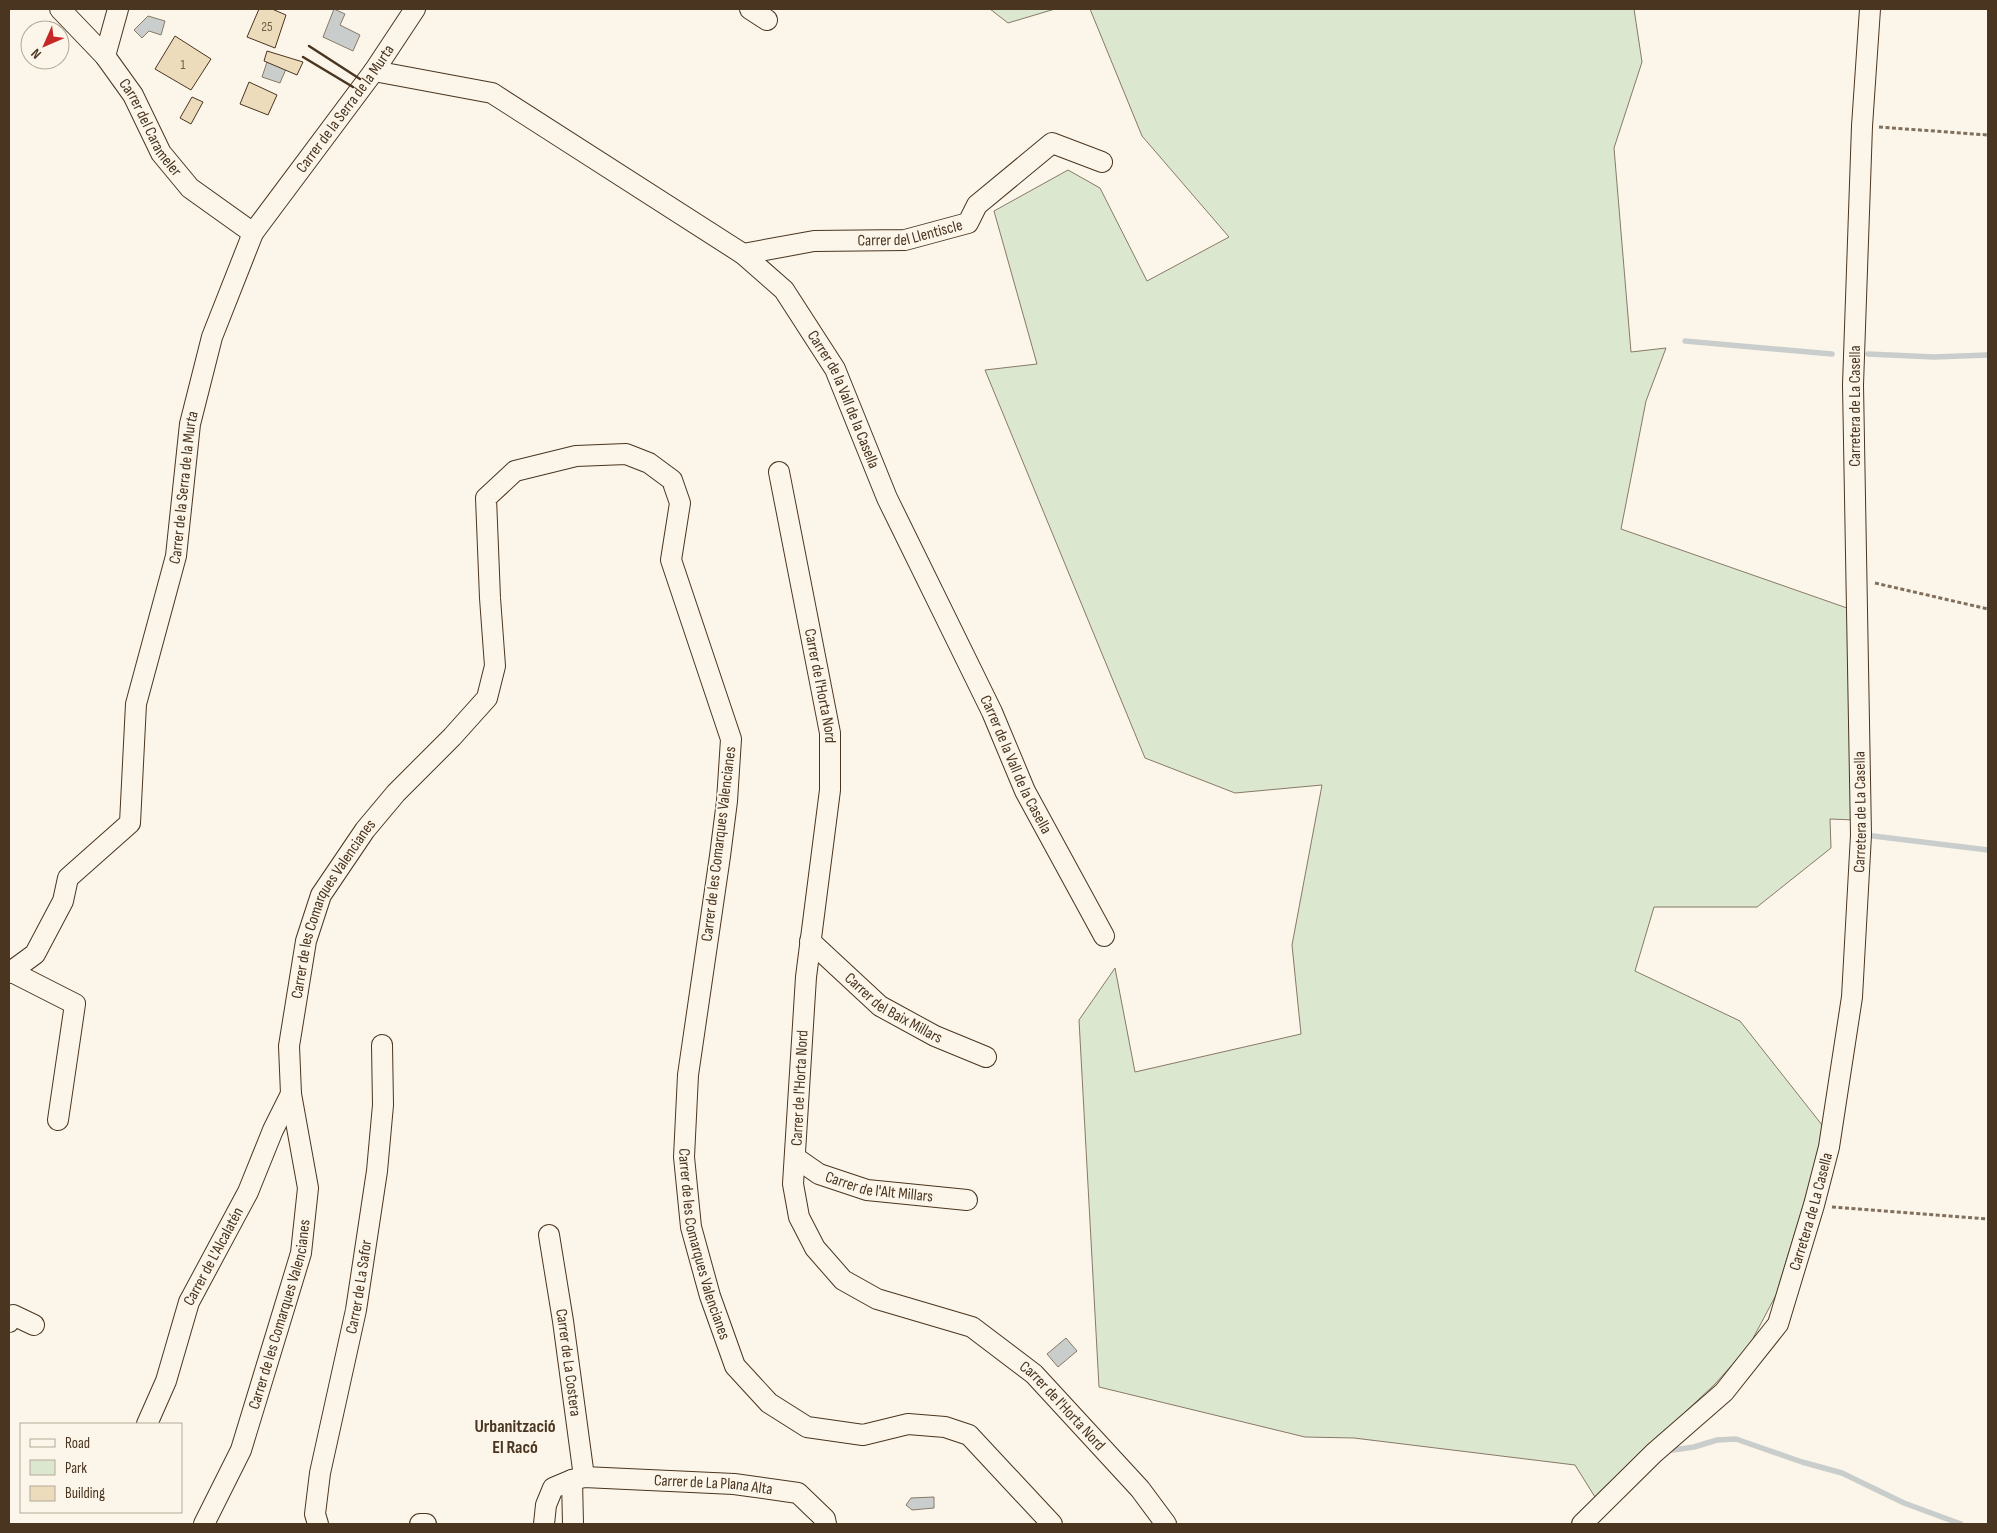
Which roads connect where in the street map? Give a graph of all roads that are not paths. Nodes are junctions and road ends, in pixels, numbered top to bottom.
1 (60, 9) edge
2 (118, 9) edge
3 (415, 9) edge
4 (750, 9) edge
5 (1870, 9) edge
6 (767, 20) dead end
7 (105, 56) junction
8 (374, 71) junction
9 (1102, 162) dead end
10 (253, 233) junction
11 (743, 254) junction
12 (779, 472) dead end
13 (1104, 936) dead end
14 (810, 941) junction
15 (11, 972) edge
16 (382, 1045) dead end
17 (986, 1057) dead end
18 (291, 1094) junction
19 (58, 1120) dead end
20 (796, 1158) junction
21 (967, 1200) dead end
22 (549, 1235) dead end
23 (9, 1322) edge
24 (34, 1325) dead end
25 (147, 1423) edge
26 (578, 1478) junction
27 (204, 1524) edge
28 (318, 1524) edge
29 (420, 1524) edge
30 (426, 1524) edge
31 (544, 1524) edge
32 (573, 1524) edge
33 (826, 1524) edge
34 (1052, 1524) edge
35 (1166, 1524) edge
36 (1582, 1524) edge

1 - 7 street, Carrer del Carameler
2 - 7 street
3 - 8 street, Carrer de la Serra de la Murta
4 - 6 street
5 - 36 street, Carretera de La Casella
7 - 10 street, Carrer del Carameler
8 - 10 street, Carrer de la Serra de la Murta
8 - 11 street, Carrer de la Vall de la Casella
9 - 11 street, Carrer del Llentiscle
10 - 15 street, Carrer de la Serra de la Murta
11 - 13 street, Carrer de la Vall de la Casella
12 - 14 street, Carrer de l'Horta Nord
14 - 17 street, Carrer del Baix Millars
14 - 20 street, Carrer de l'Horta Nord
15 - 19 street
16 - 28 street, Carrer de La Safor
18 - 25 street, Carrer de L'Alcalatén
18 - 27 street, Carrer de les Comarques Valencianes
18 - 34 street, Carrer de les Comarques Valencianes
20 - 21 street, Carrer de l'Alt Millars
20 - 35 street, Carrer de l'Horta Nord
22 - 26 street, Carrer de La Costera
23 - 24 street
26 - 31 street
26 - 32 street, Carrer de La Costera
26 - 33 street, Carrer de La Plana Alta
29 - 30 street

